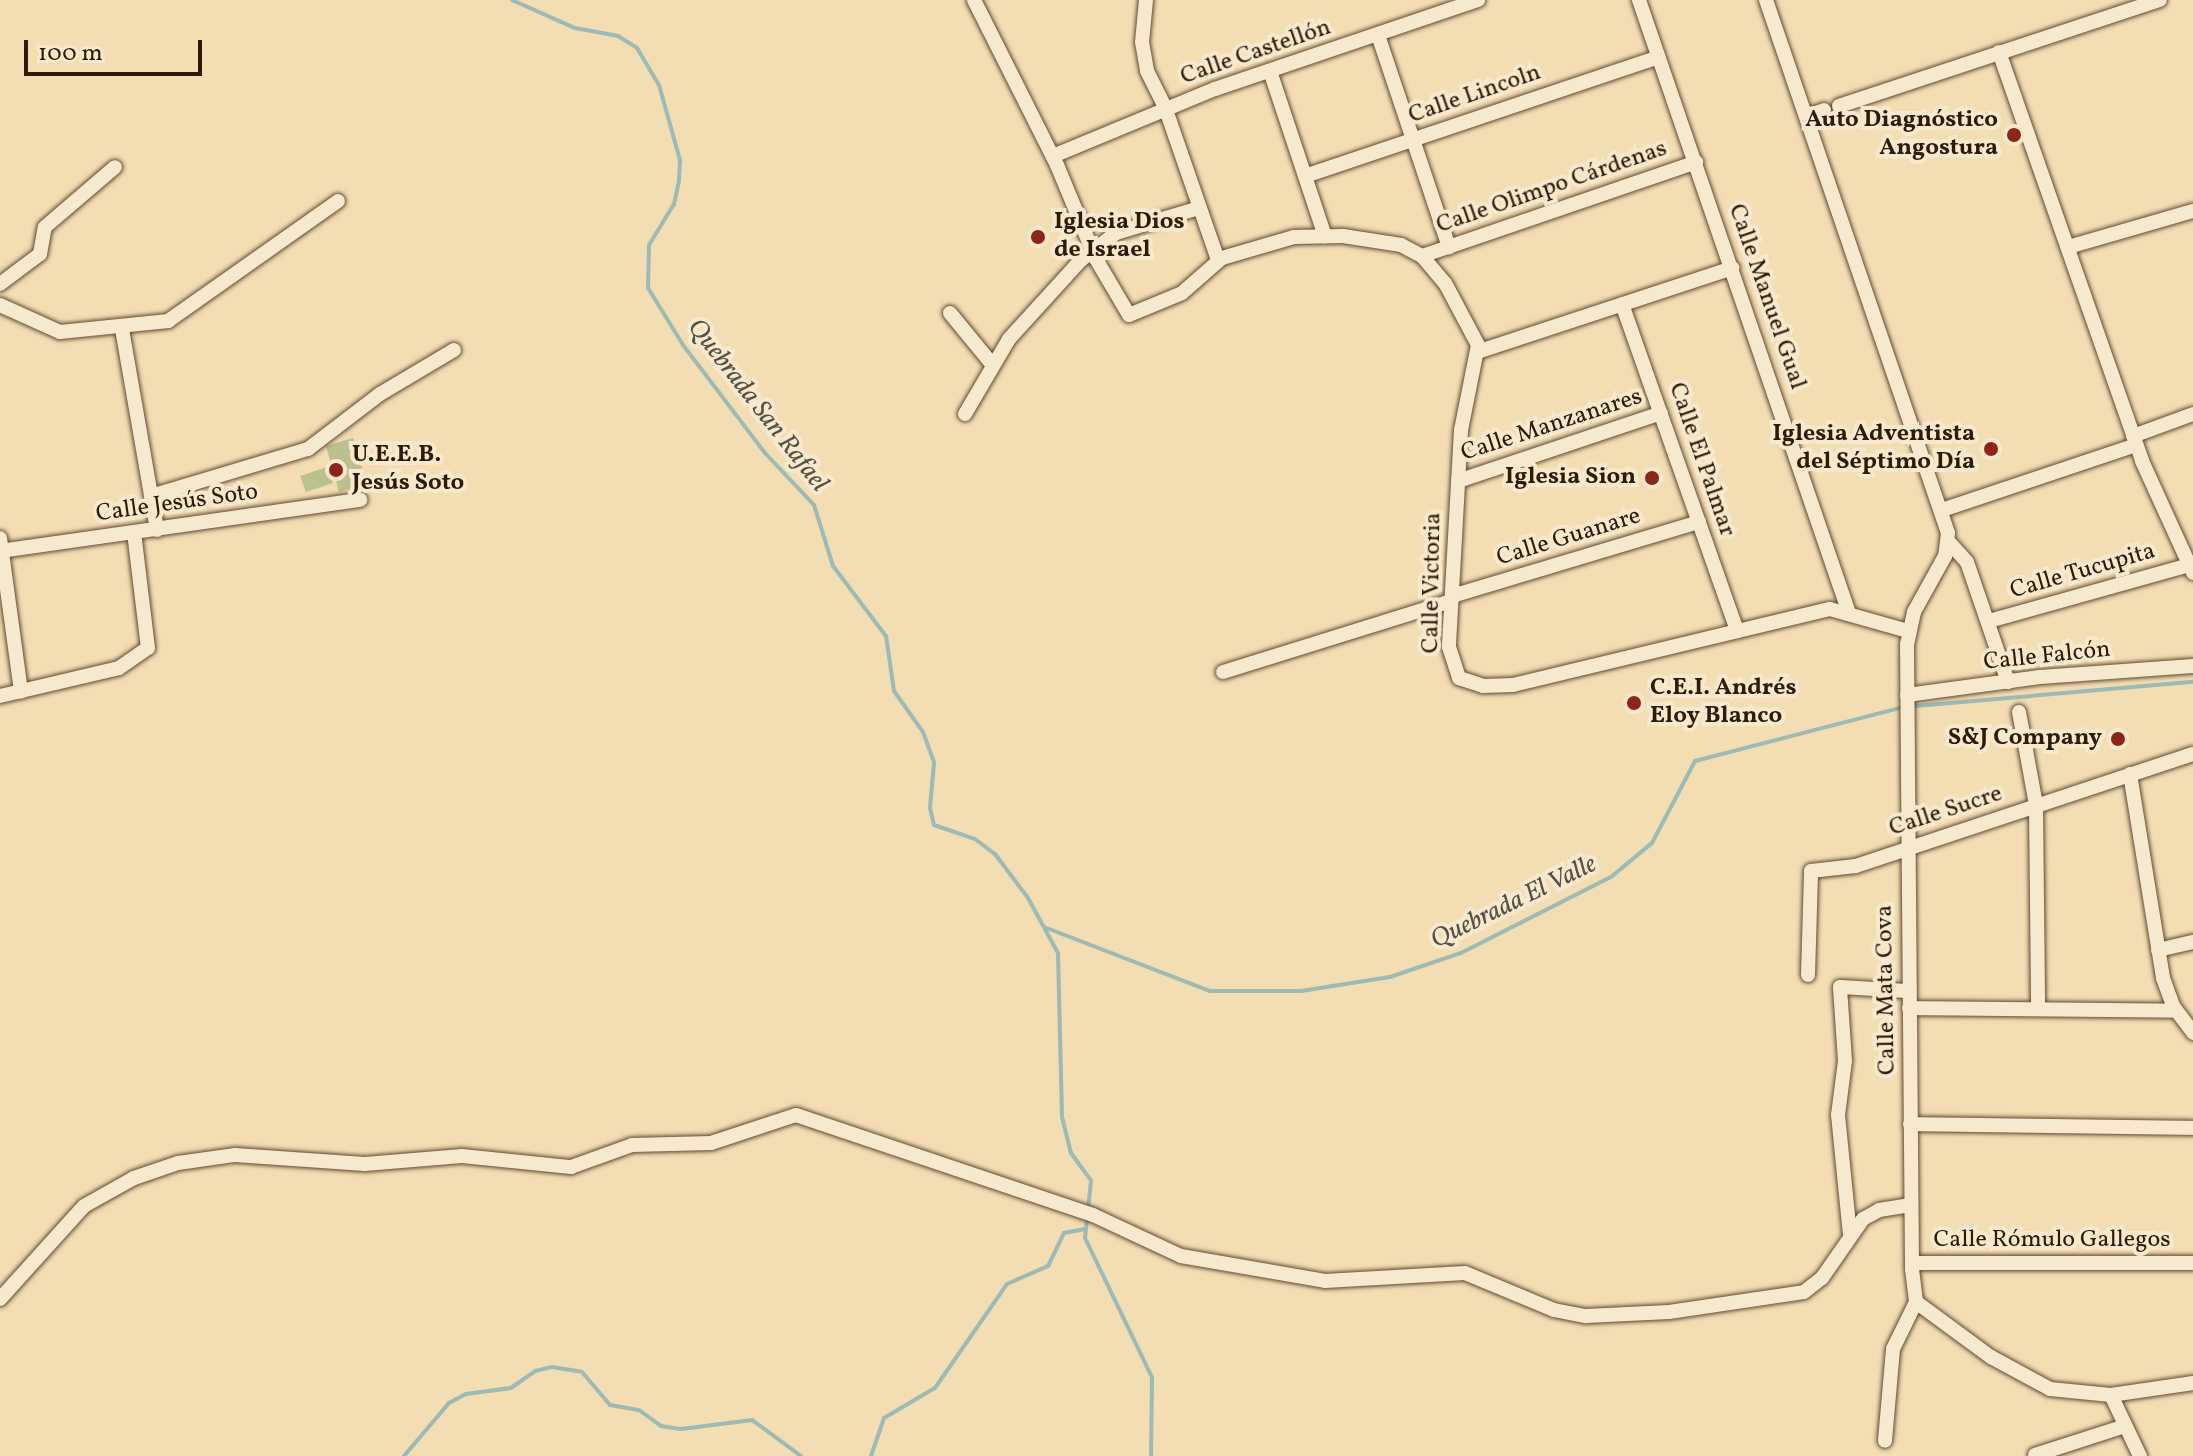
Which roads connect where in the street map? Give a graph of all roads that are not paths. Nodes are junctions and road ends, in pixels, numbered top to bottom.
1 (974, 0) edge
2 (1147, 0) edge
3 (1478, 0) edge
4 (1639, 0) edge
5 (1766, 0) edge
6 (2160, 0) edge
7 (2122, 6) edge
8 (1378, 35) junction
9 (1999, 52) junction
10 (1659, 57) junction
11 (1270, 71) junction
12 (1839, 106) dead end
13 (1165, 107) junction
14 (1824, 110) dead end
15 (1807, 116) junction
16 (1413, 140) junction
17 (1053, 156) junction
18 (1696, 162) junction
19 (115, 167) dead end
20 (1305, 176) junction
21 (338, 201) dead end
22 (1199, 208) junction
23 (2193, 211) edge
24 (1325, 236) junction
25 (1449, 247) junction
26 (2068, 247) junction
27 (1092, 250) junction
28 (1422, 256) junction
29 (1218, 260) junction
30 (1733, 268) junction
31 (0, 284) edge
32 (1622, 304) junction
33 (0, 305) edge
34 (950, 313) dead end
35 (122, 329) junction
36 (454, 350) dead end
37 (1477, 352) junction
38 (991, 363) junction
39 (1661, 413) junction
40 (965, 414) dead end
41 (2193, 414) edge
42 (2135, 441) junction
43 (1458, 481) junction
44 (151, 496) junction
45 (360, 500) dead end
46 (1942, 510) junction
47 (1699, 522) junction
48 (157, 530) junction
49 (134, 533) junction
50 (1948, 541) junction
51 (1, 547) edge
52 (2191, 569) edge
53 (1451, 598) junction
54 (1848, 610) junction
55 (1989, 621) junction
56 (1737, 631) junction
57 (1908, 631) junction
58 (2193, 666) edge
59 (1223, 672) dead end
60 (2008, 682) junction
61 (21, 692) junction
62 (1907, 695) junction
63 (0, 696) edge
64 (2019, 712) dead end
65 (2193, 754) edge
66 (2130, 774) junction
67 (2036, 805) junction
68 (1907, 847) junction
69 (2193, 942) edge
70 (2158, 950) junction
71 (1808, 975) dead end
72 (1908, 991) junction
73 (1909, 1008) junction
74 (2038, 1009) junction
75 (2176, 1011) junction
76 (2193, 1033) edge
77 (1910, 1124) junction
78 (2193, 1128) edge
79 (1911, 1205) junction
80 (1850, 1235) junction
81 (1912, 1263) junction
82 (2193, 1263) edge
83 (0, 1299) edge
84 (1916, 1302) junction
85 (2193, 1383) edge
86 (2111, 1395) junction
87 (2125, 1426) junction
88 (1885, 1441) dead end
89 (2035, 1455) edge
90 (2140, 1456) edge

1 - 17 street
2 - 13 street
3 - 8 street, Calle Castellón
4 - 10 street, Calle Manuel Gual
5 - 15 street
6 - 7 street
7 - 9 street
8 - 11 street, Calle Castellón
8 - 16 street
9 - 12 street
9 - 26 street
10 - 16 street, Calle Lincoln
10 - 18 street, Calle Manuel Gual
11 - 13 street, Calle Castellón
11 - 20 street
13 - 17 street, Calle Castellón
13 - 22 street
14 - 15 street
15 - 46 street
16 - 20 street, Calle Lincoln
16 - 25 street
17 - 27 street
18 - 25 street, Calle Olimpo Cárdenas
18 - 30 street, Calle Manuel Gual
19 - 31 street
20 - 24 street
21 - 35 street
22 - 27 street
22 - 29 street
23 - 26 street
24 - 28 street
24 - 29 street
25 - 28 street, Calle Olimpo Cárdenas
26 - 42 street
27 - 29 street
27 - 38 street
28 - 37 street
30 - 32 street
30 - 54 street, Calle Manuel Gual
32 - 37 street
32 - 39 street, Calle El Palmar
33 - 35 street
34 - 38 street
35 - 44 street
36 - 44 street
37 - 43 street, Calle Victoria
38 - 40 street
39 - 43 street, Calle Manzanares
39 - 47 street, Calle El Palmar
41 - 42 street
42 - 46 street
42 - 52 street
43 - 53 street, Calle Victoria
44 - 48 street
45 - 48 street, Calle Jesús Soto
46 - 50 street
47 - 53 street, Calle Guanare
47 - 56 street, Calle El Palmar
48 - 49 street, Calle Jesús Soto
49 - 51 street, Calle Jesús Soto
49 - 61 street
50 - 55 street
50 - 57 street, Calle Mata Cova
51 - 61 street
52 - 55 street, Calle Tucupita
53 - 56 street, Calle Victoria
53 - 59 street, Calle Guanare
54 - 56 street, Calle Victoria
54 - 57 street, Calle Victoria
55 - 60 street
57 - 62 street, Calle Mata Cova
58 - 60 street, Calle Falcón
60 - 62 street, Calle Falcón
61 - 63 street
62 - 68 street, Calle Mata Cova
64 - 67 street
65 - 66 street, Calle Sucre
66 - 67 street, Calle Sucre
66 - 70 street
67 - 68 street, Calle Sucre
67 - 74 street
68 - 71 street, Calle Sucre
68 - 72 street, Calle Mata Cova
69 - 70 street
70 - 75 street
72 - 73 street, Calle Mata Cova
72 - 80 street
73 - 74 street
73 - 77 street, Calle Mata Cova
74 - 75 street
75 - 76 street
77 - 78 street
77 - 79 street, Calle Mata Cova
79 - 80 street
79 - 81 street, Calle Mata Cova
80 - 83 street
81 - 82 street, Calle Rómulo Gallegos
81 - 84 street, Calle Mata Cova
84 - 86 street
84 - 88 street
85 - 86 street
86 - 87 street
87 - 89 street
87 - 90 street

